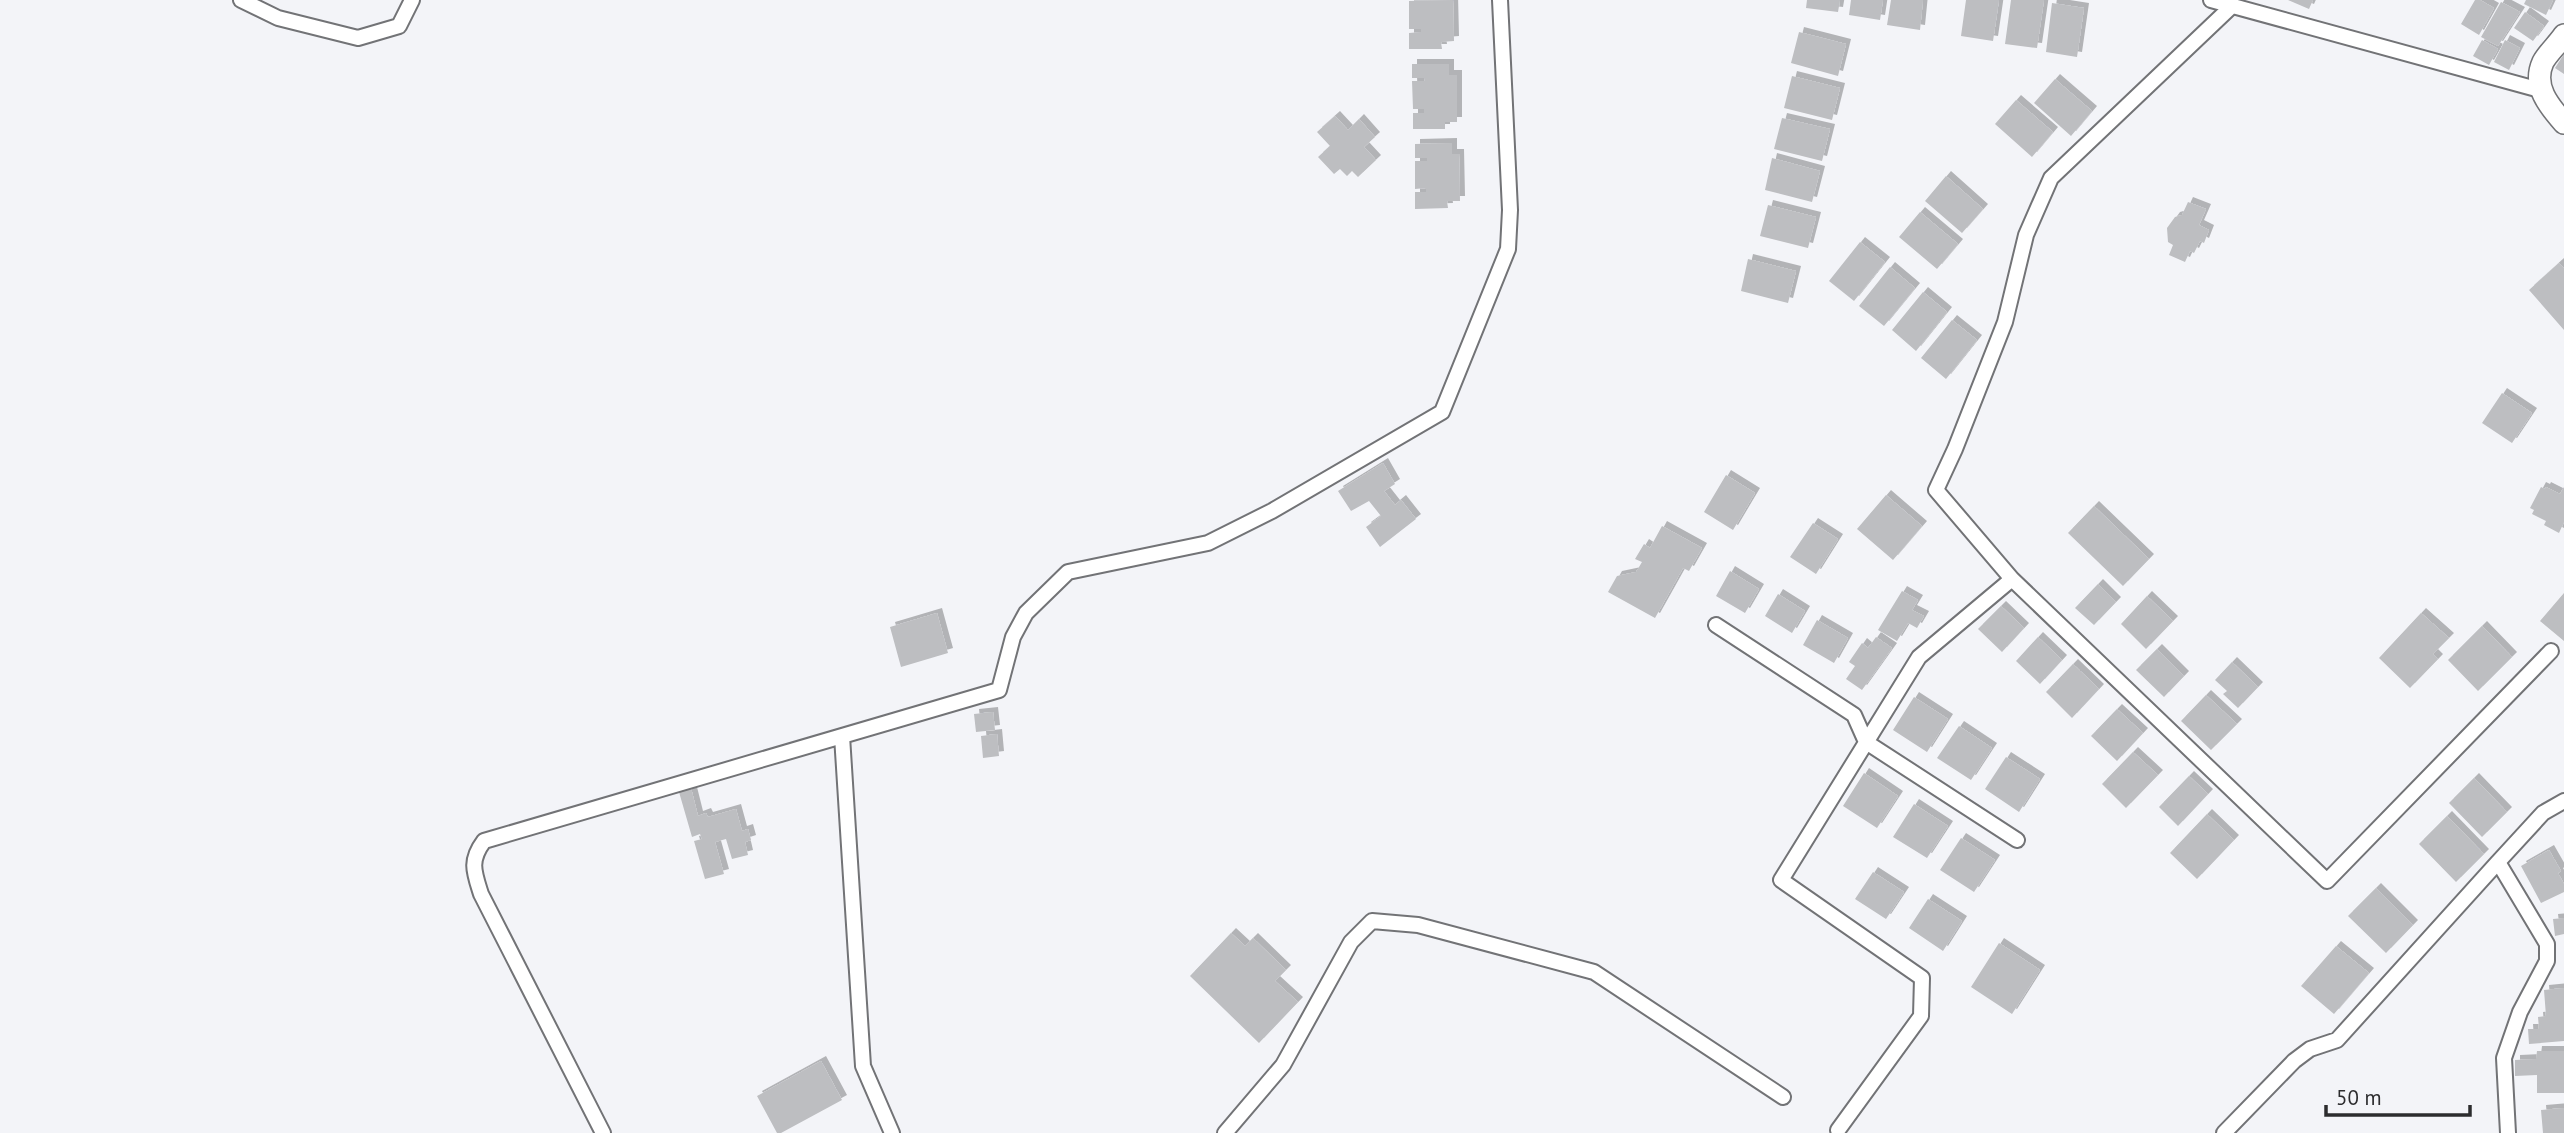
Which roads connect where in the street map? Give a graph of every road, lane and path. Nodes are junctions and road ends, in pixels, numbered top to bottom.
1 (241, 0) edge
2 (412, 0) edge
3 (1500, 0) edge
4 (2211, 0) edge
5 (2232, 6) junction
6 (2564, 35) edge
7 (2540, 90) junction
8 (2564, 123) edge
9 (2012, 579) junction
10 (1716, 625) dead end
11 (2551, 651) dead end
12 (842, 736) junction
13 (1867, 742) junction
14 (2564, 801) edge
15 (2017, 840) dead end
16 (2498, 862) junction
17 (1783, 1097) dead end
18 (1838, 1130) dead end
19 (603, 1133) edge
20 (892, 1133) edge
21 (1225, 1133) edge
22 (2224, 1133) edge
23 (2508, 1133) edge

1 - 2 street
3 - 12 street
4 - 5 street
5 - 7 street
5 - 9 street
6 - 7 street
7 - 8 street
9 - 11 street
9 - 13 street
10 - 13 street
12 - 19 street
12 - 20 street
13 - 15 street
13 - 18 street
14 - 16 street
16 - 22 street
16 - 23 street
17 - 21 street

